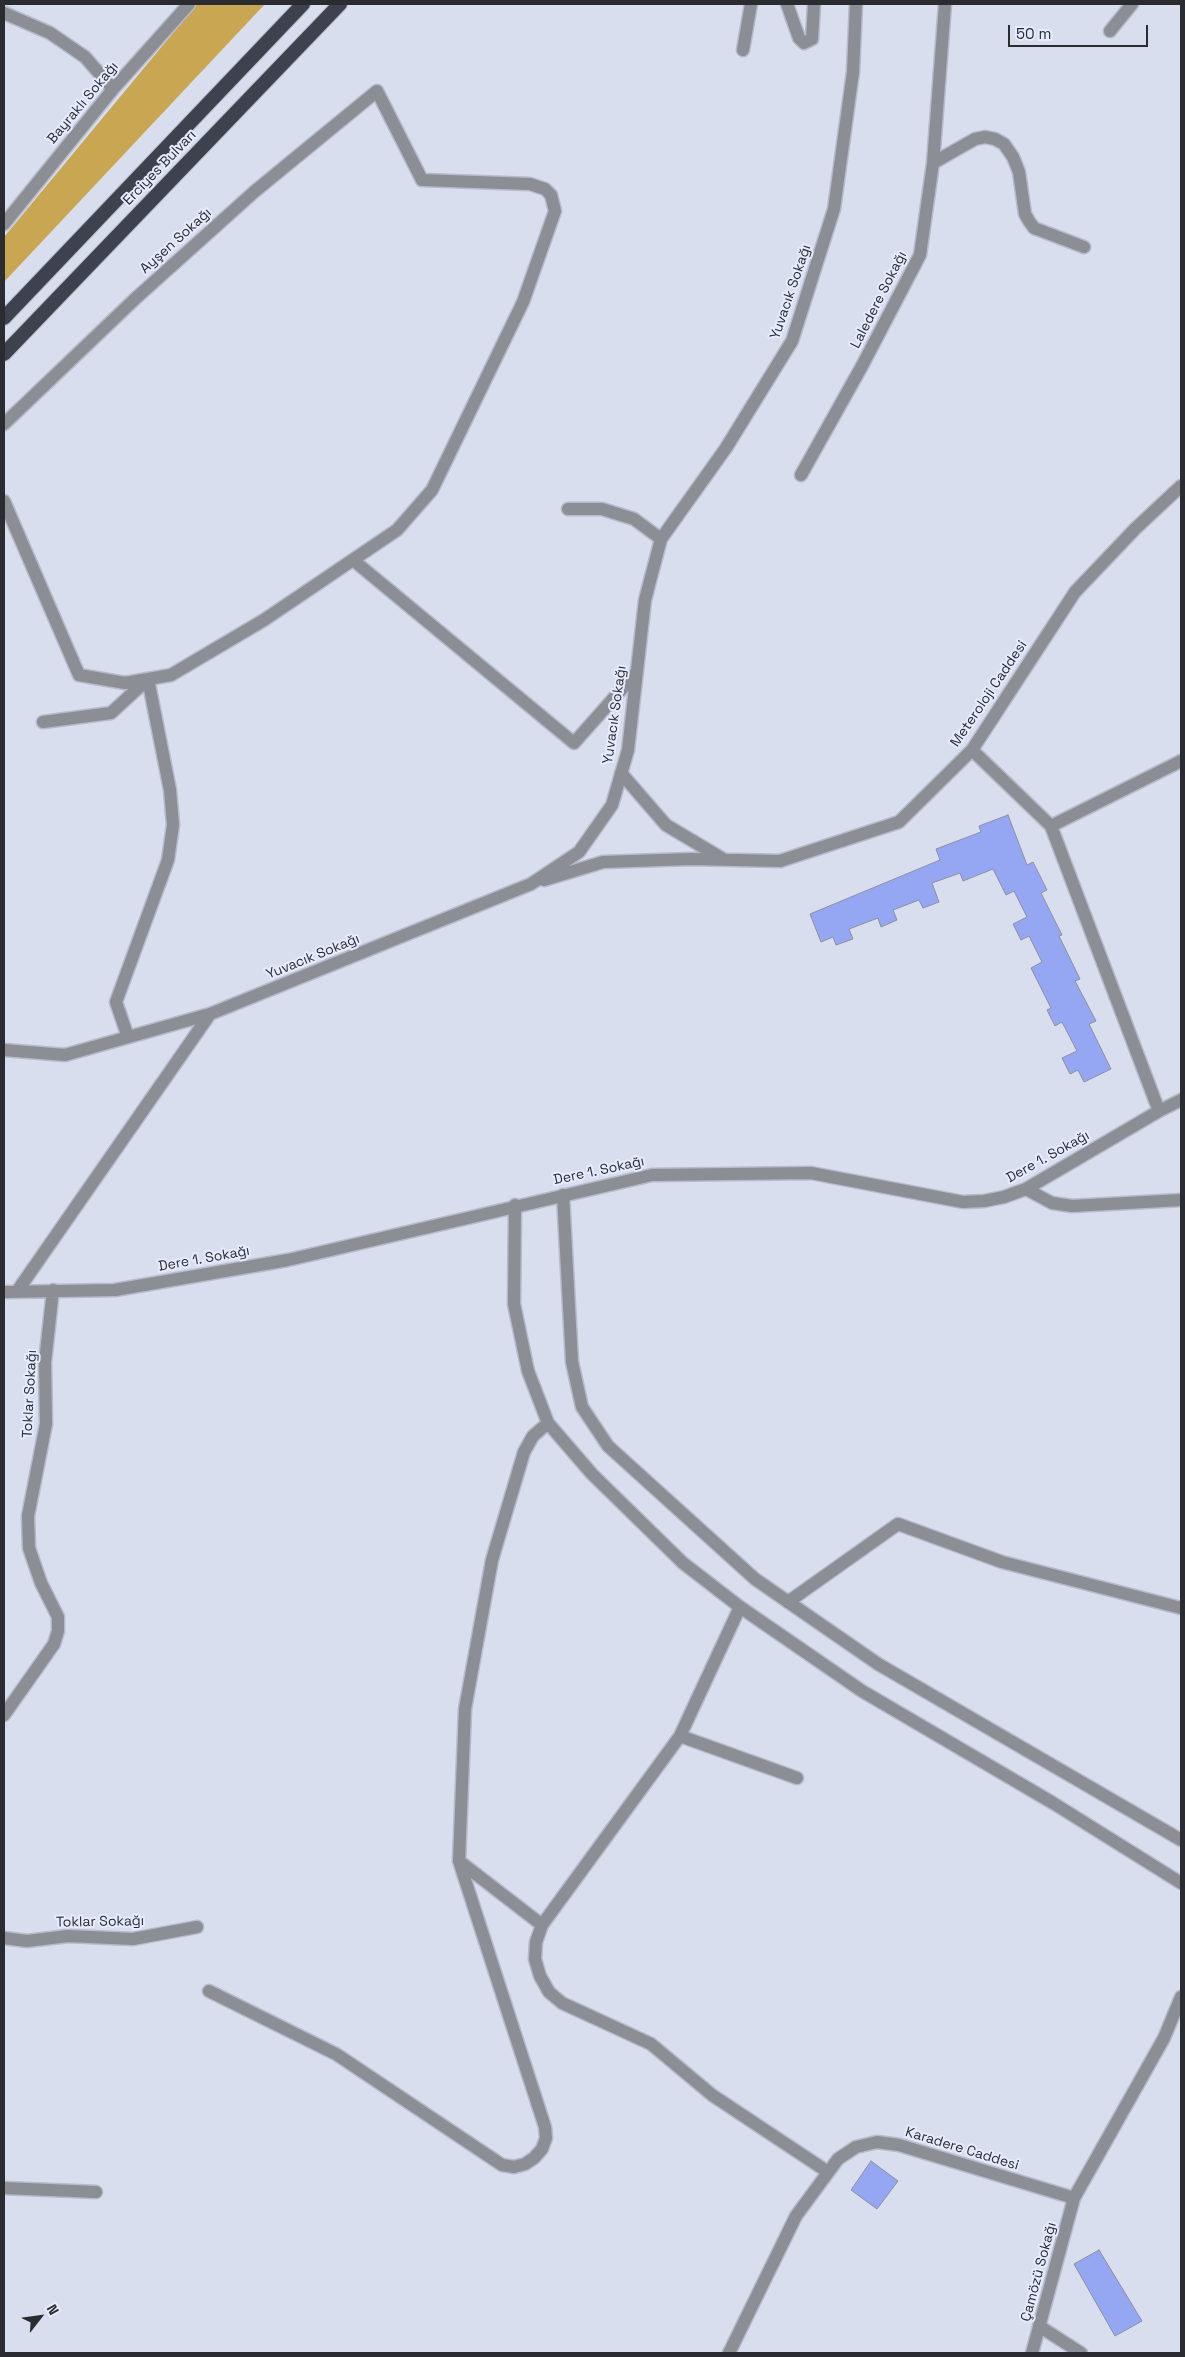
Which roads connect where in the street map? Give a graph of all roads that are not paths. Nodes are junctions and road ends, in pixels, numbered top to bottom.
1 (189, 4) edge
2 (303, 4) edge
3 (340, 4) edge
4 (751, 4) edge
5 (787, 4) edge
6 (814, 4) edge
7 (856, 4) edge
8 (946, 4) edge
9 (1132, 4) edge
10 (4, 13) edge
11 (1110, 31) dead end
12 (743, 50) dead end
13 (113, 89) junction
14 (933, 162) junction
15 (4, 224) edge
16 (1084, 247) dead end
17 (4, 318) edge
18 (4, 354) edge
19 (4, 424) edge
20 (801, 475) dead end
21 (1181, 486) edge
22 (4, 501) edge
23 (568, 509) dead end
24 (661, 539) junction
25 (353, 560) junction
26 (636, 673) junction
27 (148, 679) junction
28 (43, 722) dead end
29 (972, 750) junction
30 (1181, 761) edge
31 (621, 773) junction
32 (1051, 826) junction
33 (724, 860) junction
34 (532, 884) junction
35 (210, 1014) junction
36 (128, 1037) junction
37 (4, 1050) edge
38 (1181, 1100) edge
39 (1159, 1111) junction
40 (1026, 1189) junction
41 (563, 1195) junction
42 (1181, 1200) edge
43 (515, 1206) junction
44 (18, 1290) junction
45 (53, 1290) junction
46 (4, 1292) edge
47 (548, 1423) junction
48 (788, 1602) junction
49 (740, 1607) junction
50 (1181, 1608) edge
51 (4, 1715) edge
52 (680, 1736) junction
53 (798, 1778) dead end
54 (1181, 1840) edge
55 (458, 1861) junction
56 (1181, 1883) edge
57 (542, 1925) junction
58 (197, 1927) dead end
59 (4, 1938) edge
60 (209, 1991) dead end
61 (1181, 1997) edge
62 (828, 2172) junction
63 (4, 2188) edge
64 (96, 2192) dead end
65 (1074, 2198) junction
66 (1039, 2326) junction
67 (728, 2353) edge
68 (1032, 2353) edge
69 (1081, 2353) edge

1 - 13 street, Bayraklı Sokağı
2 - 17 highway, Erciyes Bulvarı
3 - 18 highway, Erciyes Bulvarı
4 - 12 street
5 - 6 street
7 - 24 street, Yuvacık Sokağı
8 - 14 street, Laledere Sokağı
9 - 11 street
10 - 13 street
13 - 15 street, Bayraklı Sokağı
14 - 16 street
14 - 20 street, Laledere Sokağı
19 - 25 street, Ayşen Sokağı
21 - 29 street, Meteroloji Caddesi
22 - 27 street
23 - 24 street
24 - 26 street, Yuvacık Sokağı
25 - 26 street
25 - 27 street
26 - 31 street, Yuvacık Sokağı
27 - 28 street
27 - 36 street
29 - 32 street
29 - 33 street, Meteroloji Caddesi
30 - 32 street
31 - 33 street
31 - 34 street, Yuvacık Sokağı
32 - 39 street
33 - 34 street, Meteroloji Caddesi
34 - 35 street, Yuvacık Sokağı
35 - 36 street, Yuvacık Sokağı
35 - 44 street
36 - 37 street, Yuvacık Sokağı
38 - 39 street, Dere 1. Sokağı
39 - 40 street, Dere 1. Sokağı
40 - 41 street, Dere 1. Sokağı
40 - 42 street
41 - 43 street, Dere 1. Sokağı
41 - 48 street
43 - 45 street, Dere 1. Sokağı
43 - 47 street
44 - 45 street, Dere 1. Sokağı
44 - 46 street, Dere 1. Sokağı
45 - 51 street, Toklar Sokağı
47 - 49 street
47 - 55 street
48 - 50 street
48 - 54 street
49 - 52 street
49 - 56 street
52 - 53 street
52 - 57 street
55 - 57 street
55 - 60 street
57 - 62 street
58 - 59 street, Toklar Sokağı
61 - 65 street
62 - 65 street, Karadere Caddesi
62 - 67 street, Karadere Caddesi
63 - 64 street
65 - 66 street, Çamözü Sokağı
66 - 68 street, Çamözü Sokağı
66 - 69 street

